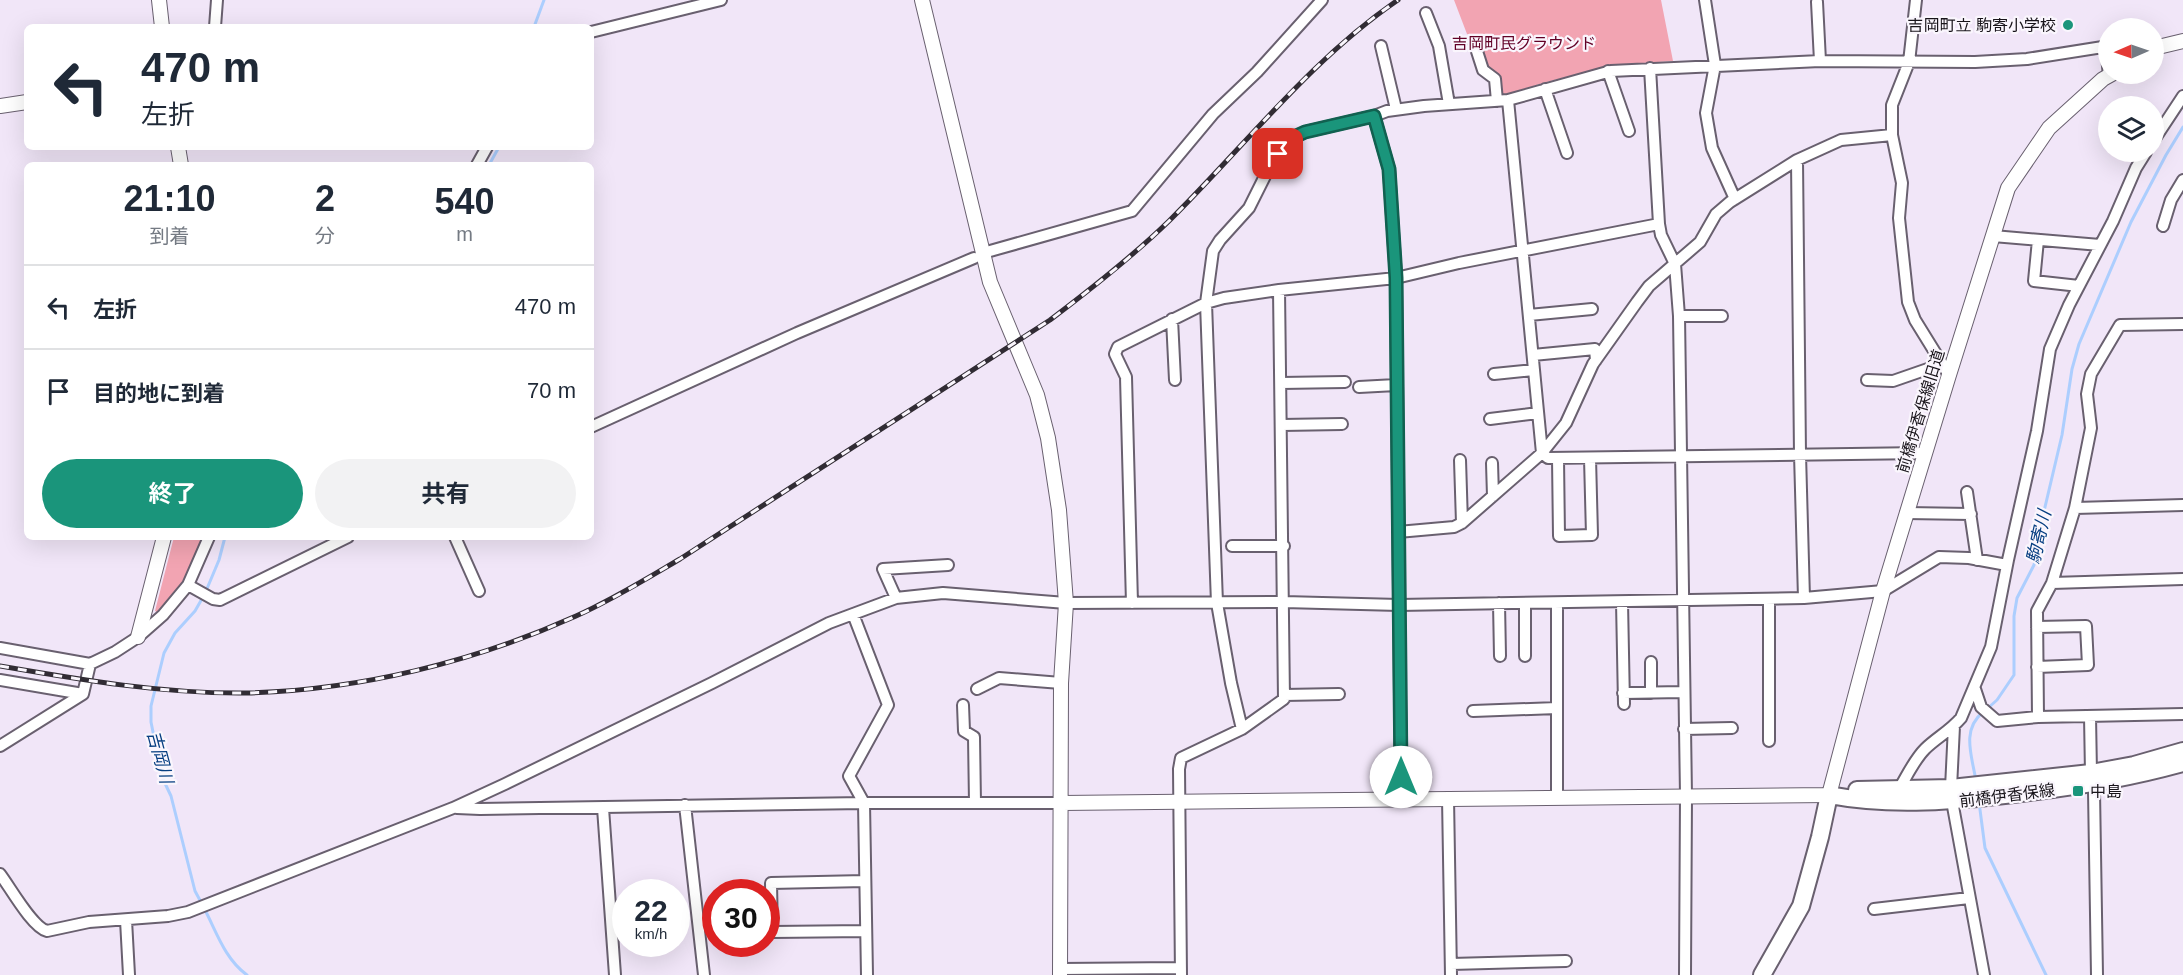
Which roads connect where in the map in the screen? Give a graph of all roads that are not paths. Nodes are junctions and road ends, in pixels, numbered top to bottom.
1 (159, 0) edge
2 (217, 0) edge
3 (721, 0) edge
4 (922, 0) edge
5 (1322, 0) edge
6 (1705, 0) edge
7 (1916, 0) edge
8 (1817, 2) dead end
9 (1426, 13) dead end
10 (162, 24) edge
11 (215, 24) edge
12 (594, 31) edge
13 (2183, 41) edge
14 (1474, 42) dead end
15 (1381, 46) dead end
16 (2164, 46) edge
17 (2098, 47) edge
18 (1820, 61) junction
19 (1909, 62) junction
20 (1715, 65) junction
21 (1650, 68) junction
22 (1608, 71) junction
23 (2100, 84) edge
24 (1545, 89) junction
25 (2183, 96) edge
26 (1502, 101) junction
27 (24, 102) edge
28 (1449, 104) junction
29 (0, 106) edge
30 (1396, 109) junction
31 (1374, 116) junction
32 (2164, 125) edge
33 (1629, 131) dead end
34 (1892, 135) junction
35 (1567, 153) dead end
36 (1797, 160) junction
37 (2140, 162) edge
38 (2183, 180) edge
39 (1735, 199) junction
40 (1659, 224) junction
41 (2163, 225) dead end
42 (1993, 236) junction
43 (2038, 240) junction
44 (2100, 245) junction
45 (990, 251) dead end
46 (1523, 251) junction
47 (974, 258) dead end
48 (1675, 264) junction
49 (1396, 278) junction
50 (2079, 286) junction
51 (1279, 290) junction
52 (1206, 303) junction
53 (1592, 309) dead end
54 (1529, 315) junction
55 (1679, 316) junction
56 (1722, 316) dead end
57 (1172, 319) junction
58 (2183, 324) edge
59 (1533, 355) junction
60 (1596, 360) junction
61 (1945, 369) junction
62 (1534, 370) junction
63 (1494, 374) dead end
64 (1175, 380) dead end
65 (1867, 380) dead end
66 (1345, 382) dead end
67 (1281, 383) junction
68 (1396, 385) junction
69 (1359, 387) dead end
70 (1538, 413) junction
71 (1490, 419) dead end
72 (1342, 424) dead end
73 (1282, 425) junction
74 (594, 426) edge
75 (1542, 453) junction
76 (1924, 453) junction
77 (1800, 454) junction
78 (1680, 456) junction
79 (1558, 458) junction
80 (1590, 458) junction
81 (1460, 460) dead end
82 (1492, 463) dead end
83 (1967, 492) dead end
84 (1493, 496) junction
85 (2183, 505) edge
86 (2075, 508) junction
87 (1906, 513) junction
88 (1971, 514) junction
89 (1462, 523) junction
90 (1398, 532) junction
91 (163, 540) edge
92 (208, 540) edge
93 (342, 540) edge
94 (456, 540) edge
95 (1232, 546) dead end
96 (1284, 546) junction
97 (1977, 560) junction
98 (948, 565) dead end
99 (2007, 565) junction
100 (2183, 579) edge
101 (2052, 583) junction
102 (192, 588) junction
103 (479, 591) dead end
104 (1883, 591) junction
105 (896, 598) junction
106 (1804, 598) junction
107 (1769, 599) junction
108 (1682, 601) junction
109 (1284, 602) junction
110 (1622, 602) junction
111 (1066, 603) junction
112 (1132, 603) junction
113 (1217, 603) junction
114 (1499, 603) junction
115 (1525, 603) junction
116 (1557, 603) junction
117 (1399, 605) junction
118 (853, 614) junction
119 (2037, 627) junction
120 (138, 637) junction
121 (0, 648) edge
122 (1500, 656) dead end
123 (1526, 656) dead end
124 (1651, 662) dead end
125 (90, 664) junction
126 (2037, 667) junction
127 (0, 680) edge
128 (1061, 683) junction
129 (977, 689) dead end
130 (1975, 689) junction
131 (1683, 692) junction
132 (1651, 693) junction
133 (83, 694) junction
134 (1339, 694) dead end
135 (1284, 695) junction
136 (963, 705) dead end
137 (1557, 708) junction
138 (1473, 711) dead end
139 (2183, 714) edge
140 (2090, 716) junction
141 (2038, 717) junction
142 (1954, 726) junction
143 (1732, 728) dead end
144 (1242, 729) junction
145 (1684, 729) junction
146 (1769, 741) dead end
147 (0, 746) edge
148 (2183, 751) edge
149 (2183, 763) edge
150 (2091, 773) junction
151 (1899, 789) junction
152 (2094, 791) dead end
153 (1979, 792) junction
154 (1829, 795) junction
155 (1952, 795) junction
156 (1686, 796) junction
157 (1557, 797) junction
158 (1448, 798) junction
159 (1401, 799) junction
160 (1180, 801) junction
161 (864, 803) junction
162 (975, 803) junction
163 (1062, 803) junction
164 (685, 805) junction
165 (453, 808) junction
166 (603, 808) junction
167 (0, 874) edge
168 (865, 881) junction
169 (1969, 898) junction
170 (1874, 909) dead end
171 (126, 920) junction
172 (866, 932) junction
173 (1566, 961) dead end
174 (1451, 970) edge
175 (1181, 971) edge
176 (1060, 972) edge
177 (129, 975) edge
178 (615, 975) edge
179 (704, 975) edge
180 (867, 975) edge
181 (1685, 975) edge
182 (1762, 975) edge
183 (1984, 975) edge
184 (2097, 975) edge

1 - 10 street
2 - 11 street
3 - 12 street
4 - 111 street
5 - 45 street
6 - 20 street
7 - 19 street
8 - 18 street
9 - 28 street
13 - 16 street
14 - 26 street
15 - 30 street
17 - 19 street
18 - 19 street
18 - 20 street
19 - 34 street
20 - 21 street
20 - 39 street
21 - 22 street
21 - 40 street
22 - 24 street
22 - 33 street
23 - 42 street, 前橋伊香保線旧道
24 - 26 street
24 - 35 street
25 - 32 street
26 - 28 street
26 - 46 street
27 - 29 street
28 - 30 street
30 - 31 street
31 - 49 street
31 - 52 street
34 - 36 street
34 - 61 street
36 - 39 street
36 - 77 street
37 - 44 street
38 - 41 street
39 - 48 street
40 - 46 street
40 - 48 street
42 - 43 street
42 - 61 street, 前橋伊香保線旧道
43 - 44 street
43 - 50 street
44 - 50 street
46 - 49 street
46 - 54 street
47 - 74 street
48 - 55 street
48 - 60 street
49 - 51 street
49 - 68 street
50 - 99 street
51 - 52 street
51 - 67 street
52 - 57 street
52 - 113 street
53 - 54 street
54 - 59 street
55 - 56 street
55 - 78 street
57 - 64 street
57 - 112 street
58 - 86 street
59 - 60 street
59 - 62 street
60 - 75 street
61 - 65 street
61 - 76 street, 前橋伊香保線旧道
62 - 63 street
62 - 70 street
66 - 67 street
67 - 73 street
68 - 69 street
68 - 90 street
70 - 71 street
70 - 75 street
72 - 73 street
73 - 96 street
75 - 79 street
75 - 84 street
76 - 77 street
76 - 87 street, 前橋伊香保線旧道
77 - 78 street
77 - 106 street
78 - 80 street
78 - 108 street
79 - 80 street
79 - 80 street
81 - 89 street
82 - 84 street
83 - 88 street
84 - 89 street
85 - 86 street
86 - 101 street
87 - 88 street
87 - 104 street, 前橋伊香保線旧道
88 - 97 street
89 - 90 street
90 - 117 street
91 - 120 street
92 - 102 street
93 - 102 street
94 - 103 street
95 - 96 street
96 - 109 street
97 - 99 street
97 - 104 street
98 - 105 street
99 - 130 street
100 - 101 street
101 - 119 street
102 - 120 street
104 - 106 street
104 - 154 street, 前橋伊香保線旧道
105 - 111 street
105 - 118 street
106 - 107 street
107 - 108 street
107 - 146 street
108 - 110 street
108 - 131 street
109 - 113 street
109 - 117 street
109 - 135 street
110 - 116 street
110 - 132 street
111 - 112 street
111 - 128 street
112 - 113 street
113 - 144 street
114 - 115 street
114 - 117 street
114 - 122 street
115 - 116 street
115 - 123 street
116 - 137 street
117 - 159 street
118 - 161 street
118 - 165 street
119 - 126 street
119 - 126 street
120 - 125 street
121 - 125 street
124 - 132 street
125 - 133 street
126 - 141 street
127 - 133 street
128 - 129 street
128 - 163 street
130 - 141 street
130 - 142 street
131 - 132 street
131 - 145 street
133 - 147 street
134 - 135 street
135 - 144 street
136 - 162 street
137 - 138 street
137 - 157 street
139 - 140 street
140 - 141 street
140 - 150 street
142 - 151 street
142 - 155 street
143 - 145 street
144 - 160 street
145 - 156 street
148 - 150 main road, 前橋伊香保線
149 - 153 main road, 前橋伊香保線
150 - 153 main road, 前橋伊香保線
151 - 154 main road, 前橋伊香保線
151 - 155 main road, 前橋伊香保線
152 - 184 street
153 - 155 main road, 前橋伊香保線
154 - 155 main road, 前橋伊香保線
154 - 156 street
154 - 182 main road
155 - 169 street
156 - 157 street
156 - 181 street
157 - 158 street
158 - 159 street
158 - 174 street
159 - 160 street
160 - 163 street
160 - 175 street
161 - 162 street
161 - 164 street
161 - 168 street
162 - 163 street
163 - 176 street
164 - 166 street
164 - 179 street
165 - 166 street
165 - 171 street
166 - 178 street
167 - 171 street
168 - 172 street
168 - 172 street
169 - 170 street
169 - 183 street
171 - 177 street
172 - 180 street
173 - 174 street
175 - 176 street

